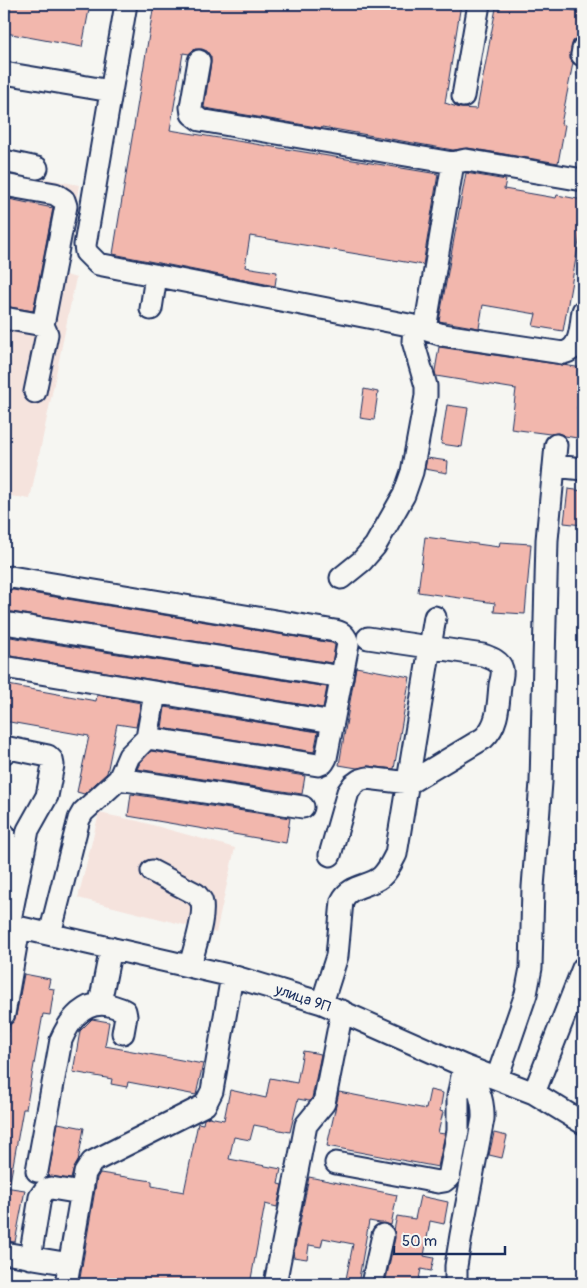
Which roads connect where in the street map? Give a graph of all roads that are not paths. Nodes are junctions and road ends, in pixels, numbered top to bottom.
1 (126, 4) edge
2 (479, 4) edge
3 (199, 61) dead end
4 (4, 73) edge
5 (111, 91) junction
6 (463, 96) dead end
7 (4, 161) edge
8 (453, 163) junction
9 (37, 168) dead end
10 (583, 180) edge
11 (4, 185) edge
12 (156, 276) junction
13 (151, 309) dead end
14 (583, 311) edge
15 (4, 318) edge
16 (43, 326) junction
17 (420, 327) junction
18 (34, 392) dead end
19 (583, 469) edge
20 (341, 578) dead end
21 (4, 580) edge
22 (435, 617) dead end
23 (4, 623) edge
24 (368, 638) dead end
25 (430, 647) junction
26 (4, 667) edge
27 (342, 677) junction
28 (155, 693) junction
29 (333, 722) junction
30 (147, 738) junction
31 (4, 753) edge
32 (119, 779) junction
33 (409, 783) junction
34 (303, 807) dead end
35 (4, 834) edge
36 (330, 855) dead end
37 (152, 872) dead end
38 (18, 883) junction
39 (11, 926) edge
40 (50, 934) junction
41 (111, 948) junction
42 (190, 966) junction
43 (583, 968) edge
44 (232, 976) junction
45 (100, 1003) junction
46 (322, 1003) junction
47 (342, 1011) junction
48 (4, 1014) edge
49 (123, 1033) dead end
50 (464, 1066) junction
51 (497, 1078) junction
52 (534, 1093) junction
53 (583, 1123) edge
54 (336, 1162) dead end
55 (37, 1172) dead end
56 (81, 1193) junction
57 (383, 1236) dead end
58 (4, 1253) edge
59 (30, 1258) junction
60 (68, 1274) edge
61 (275, 1284) edge
62 (372, 1284) edge
63 (456, 1284) edge

1 - 5 street
2 - 6 street
3 - 8 street
4 - 5 street
5 - 12 street
7 - 9 street
8 - 10 street
8 - 17 street
11 - 16 street
12 - 13 street
12 - 17 street
14 - 17 street
15 - 16 street
16 - 18 street
17 - 20 street
19 - 51 street
21 - 27 street
22 - 25 street
23 - 27 street
24 - 25 street
25 - 33 street
25 - 33 street
26 - 28 street
27 - 29 street
28 - 29 street
28 - 30 street
29 - 30 street
30 - 32 street
31 - 38 street
32 - 34 street
32 - 40 street
33 - 36 street
33 - 46 street
35 - 38 street
37 - 42 street
38 - 39 street
39 - 40 street, улица 9П
39 - 48 street
40 - 41 street, улица 9П
41 - 42 street, улица 9П
41 - 45 street
42 - 44 street, улица 9П
43 - 52 street
44 - 46 street, улица 9П
44 - 56 street
45 - 49 street
45 - 55 street
46 - 47 street, улица 9П
47 - 50 street, улица 9П
47 - 61 street
50 - 51 street, улица 9П
50 - 54 street
50 - 63 street
51 - 52 street, улица 9П
52 - 53 street, улица 9П
56 - 59 street
56 - 60 street
57 - 62 street
58 - 59 street
59 - 60 street

